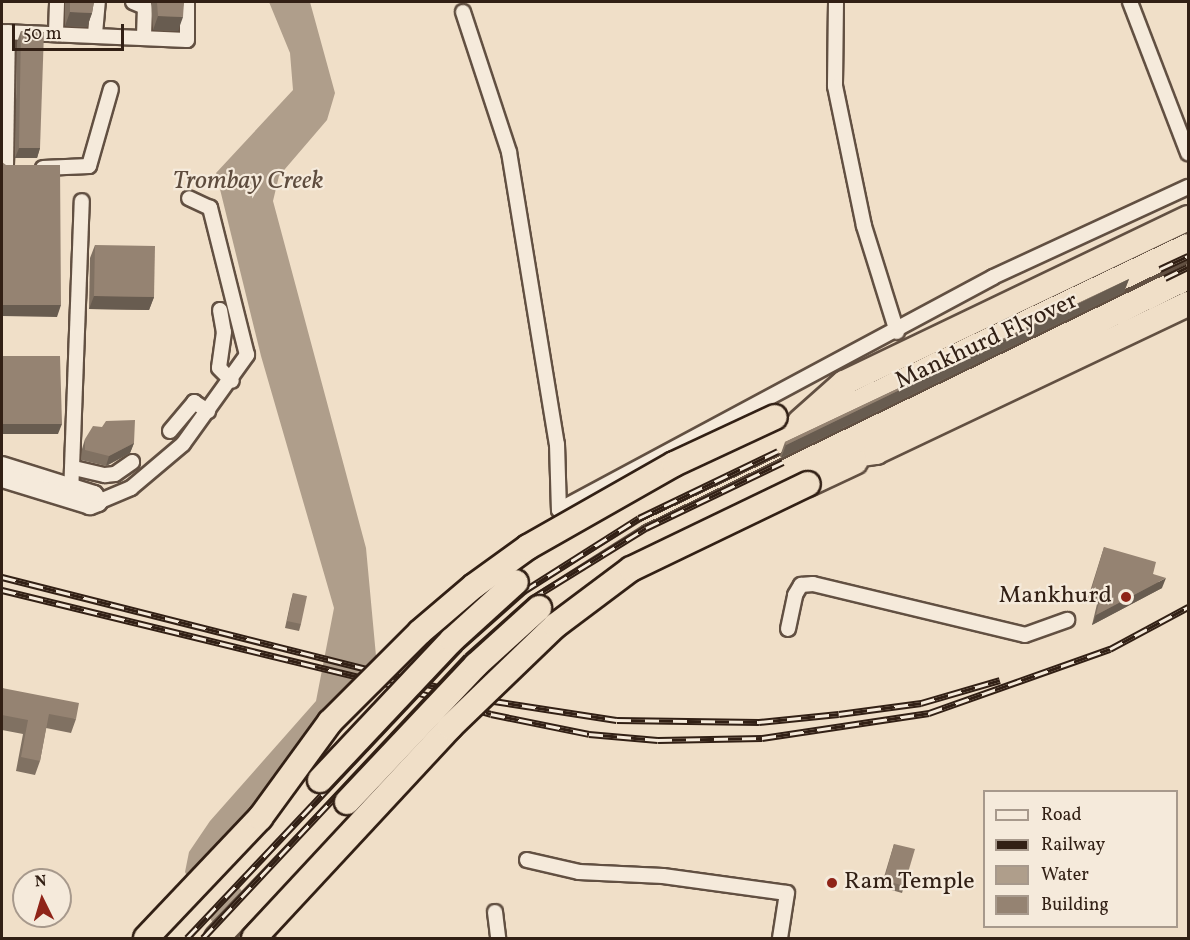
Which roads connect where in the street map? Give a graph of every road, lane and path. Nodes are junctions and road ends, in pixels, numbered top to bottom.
1 (57, 2) edge
2 (98, 2) edge
3 (133, 2) edge
4 (187, 2) edge
5 (836, 2) edge
6 (1130, 2) edge
7 (463, 12) dead end
8 (5, 32) edge
9 (56, 32) junction
10 (95, 34) junction
11 (144, 38) junction
12 (111, 88) dead end
13 (1188, 153) edge
14 (14, 168) edge
15 (1188, 187) edge
16 (189, 198) dead end
17 (82, 201) dead end
18 (1188, 218) edge
19 (1188, 246) edge
20 (1188, 277) edge
21 (1188, 304) edge
22 (220, 310) dead end
23 (897, 332) junction
24 (232, 381) junction
25 (208, 411) junction
26 (780, 426) junction
27 (170, 431) dead end
28 (132, 462) dead end
29 (2, 466) edge
30 (74, 468) junction
31 (804, 473) junction
32 (2, 478) edge
33 (71, 493) junction
34 (98, 502) joint
35 (1067, 620) dead end
36 (788, 629) dead end
37 (527, 860) dead end
38 (495, 912) dead end
39 (146, 939) edge
40 (169, 939) edge
41 (218, 939) edge
42 (254, 939) edge
43 (498, 939) edge
44 (780, 939) edge

1 - 9 street
2 - 10 street
3 - 11 street
4 - 11 street
5 - 23 street
6 - 13 street
7 - 23 street
8 - 9 street
8 - 14 street
9 - 10 street
10 - 11 street
12 - 14 street
15 - 23 street
16 - 24 street
17 - 30 street
18 - 26 highway
19 - 26 highway, Mankhurd Flyover
20 - 31 highway, Mankhurd Flyover
21 - 31 highway
22 - 24 street
24 - 25 street
25 - 27 street
25 - 34 street
26 - 39 highway, bridge
26 - 40 highway, bridge
28 - 30 street
29 - 33 street
30 - 33 street
31 - 41 highway, bridge
31 - 42 highway, bridge
32 - 33 street
33 - 34 street
35 - 36 street
37 - 44 street
38 - 43 street

